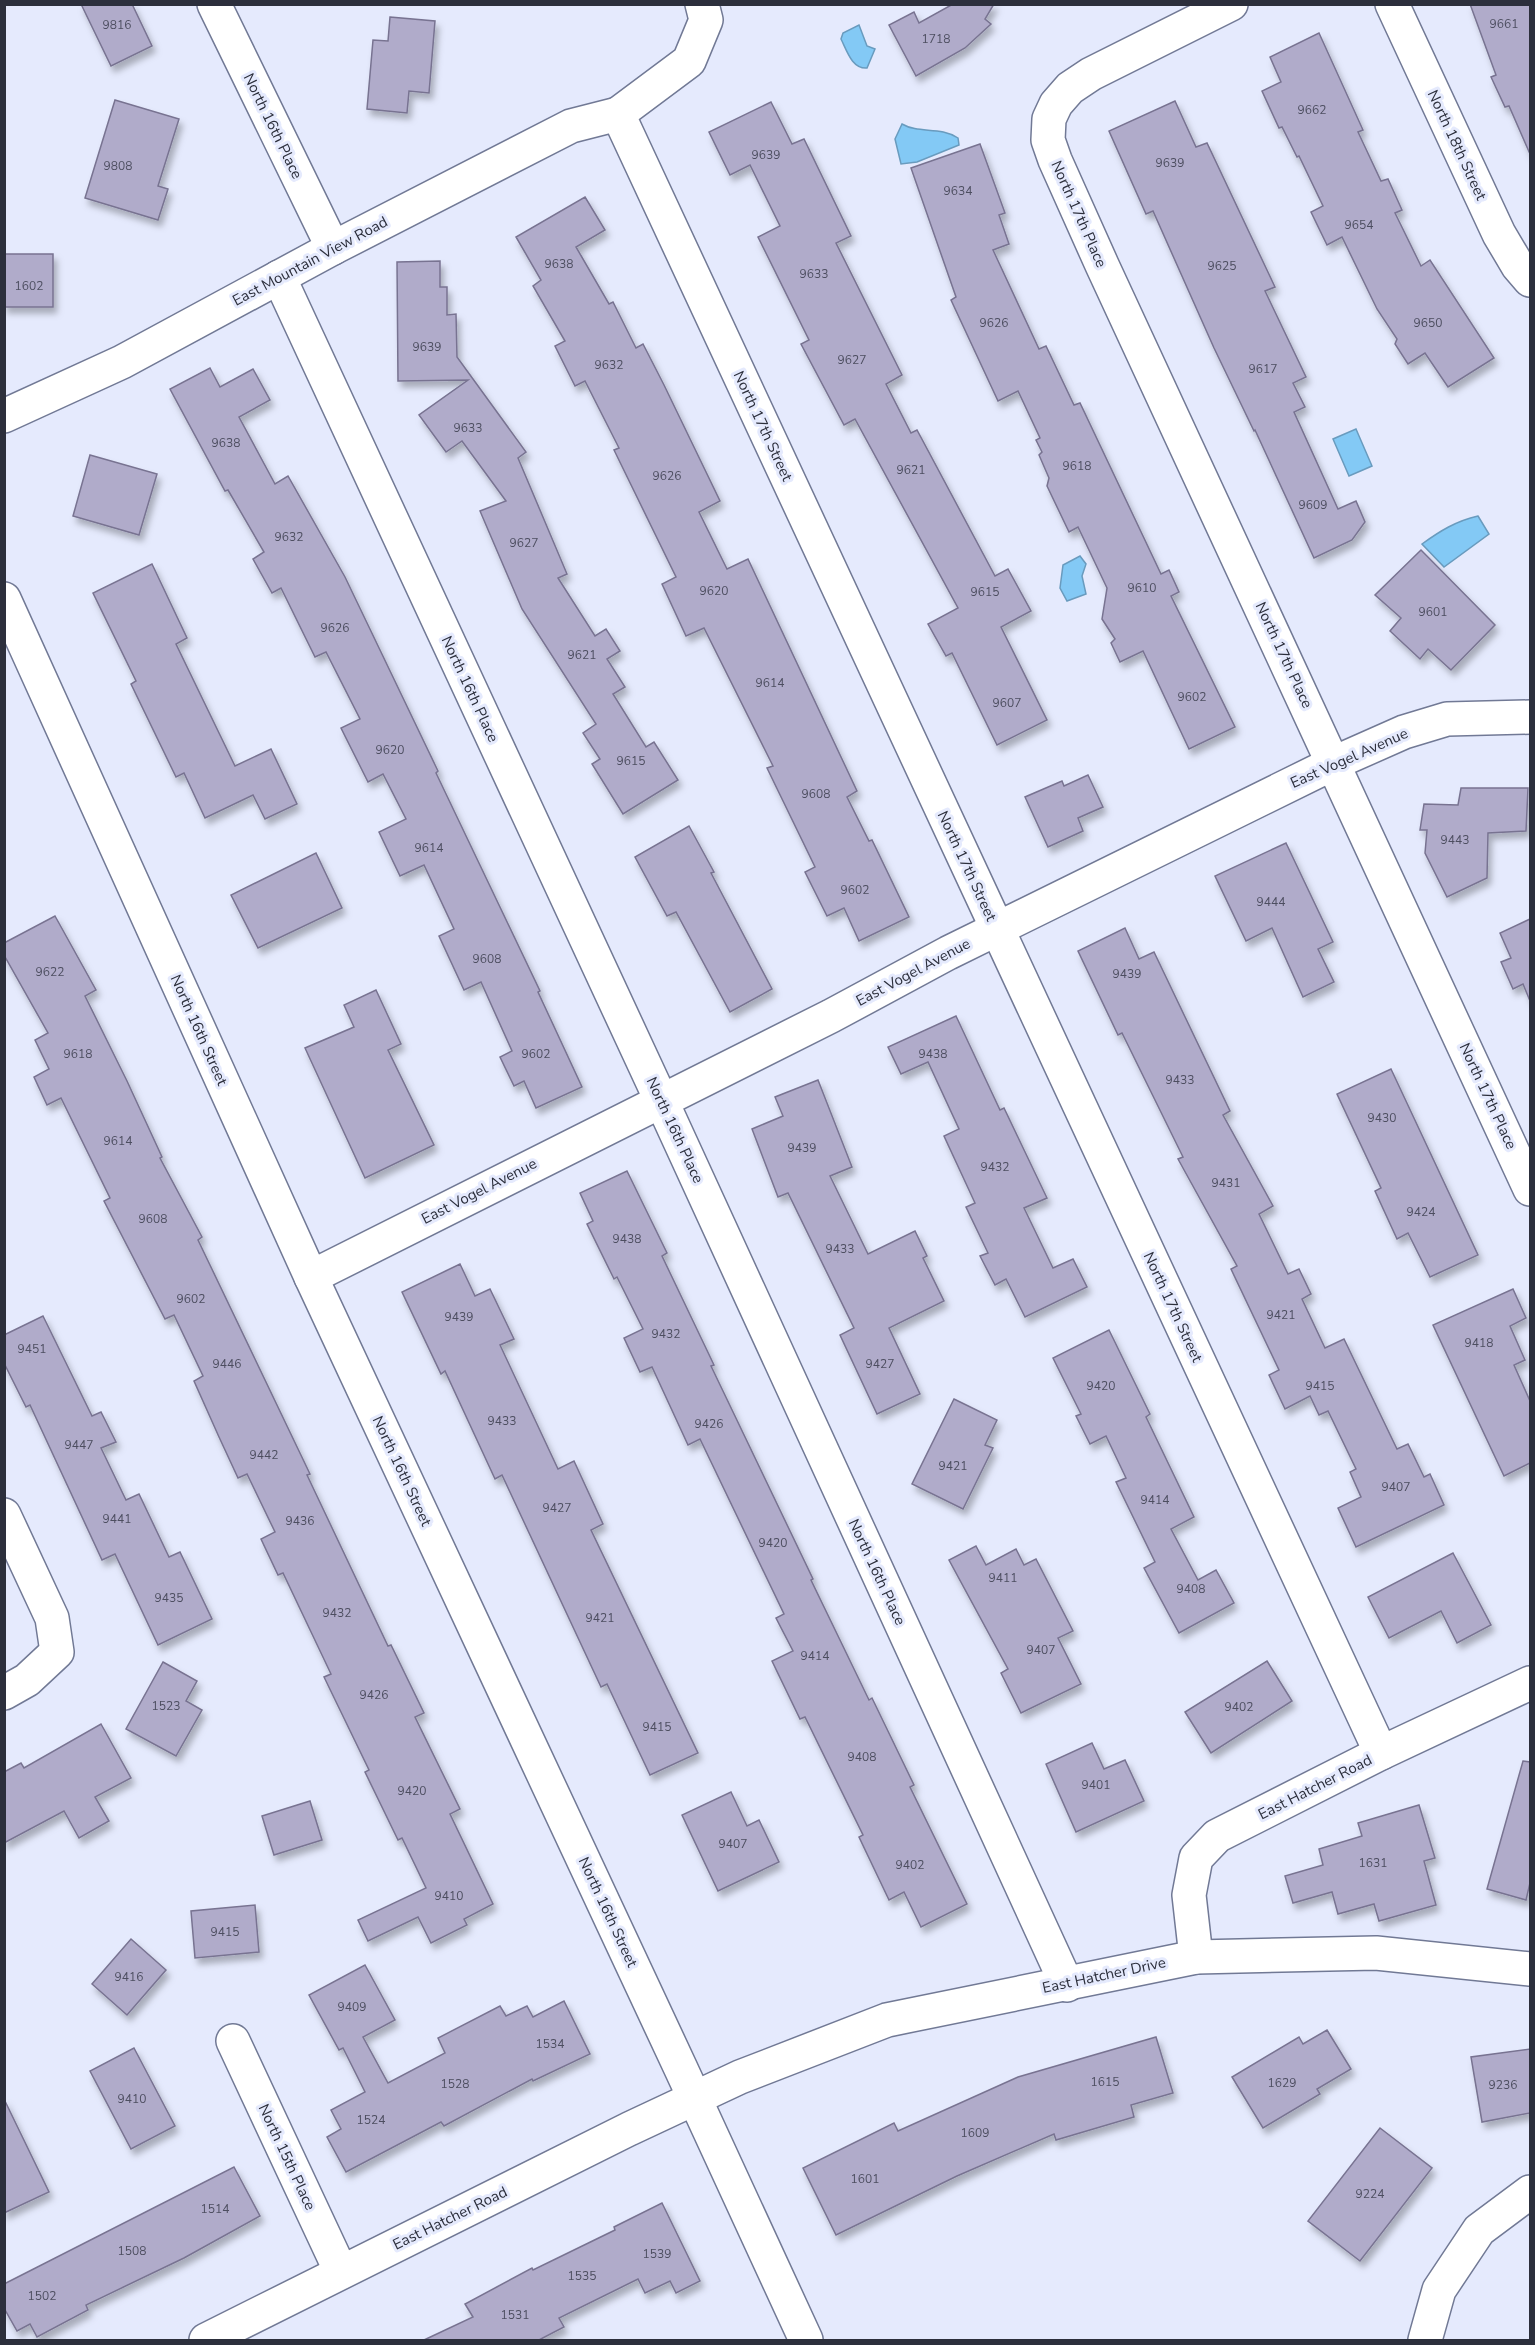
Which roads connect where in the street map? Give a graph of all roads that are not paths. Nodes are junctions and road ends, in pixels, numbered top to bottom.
1 (214, 4) edge
2 (702, 4) edge
3 (1231, 4) edge
4 (1392, 4) edge
5 (618, 114) junction
6 (333, 248) junction
7 (279, 277) junction
8 (1530, 280) edge
9 (4, 416) edge
10 (4, 599) edge
11 (1530, 717) edge
12 (1334, 764) junction
13 (996, 930) junction
14 (661, 1100) junction
15 (1530, 1189) edge
16 (311, 1277) junction
17 (4, 1515) edge
18 (1530, 1683) edge
19 (4, 1693) edge
20 (1381, 1753) junction
21 (1196, 1957) junction
22 (1530, 1969) edge
23 (1067, 1985) junction
24 (233, 2041) dead end
25 (695, 2098) junction
26 (1530, 2192) edge
27 (341, 2272) junction
28 (206, 2340) edge
29 (806, 2340) edge
30 (1425, 2340) edge

1 - 6 street, North 16th Place
2 - 5 street
3 - 12 street, North 17th Place
4 - 8 street, North 18th Street
5 - 6 street, East Mountain View Road
5 - 13 street, North 17th Street
6 - 7 street, East Mountain View Road
7 - 9 street, East Mountain View Road
7 - 14 street, North 16th Place
10 - 16 street, North 16th Street
11 - 12 street, East Vogel Avenue
12 - 13 street, East Vogel Avenue
12 - 15 street, North 17th Place
13 - 14 street, East Vogel Avenue
13 - 20 street, North 17th Street
14 - 16 street, East Vogel Avenue
14 - 23 street, North 16th Place
16 - 25 street, North 16th Street
17 - 19 street
18 - 20 street, East Hatcher Road
20 - 21 street, East Hatcher Road
21 - 22 street, East Hatcher Drive
21 - 23 street, East Hatcher Drive
23 - 25 street, East Hatcher Drive
24 - 27 street, North 15th Place
25 - 27 street, East Hatcher Road
25 - 29 street, North 16th Street
26 - 30 street
27 - 28 street, East Hatcher Road

